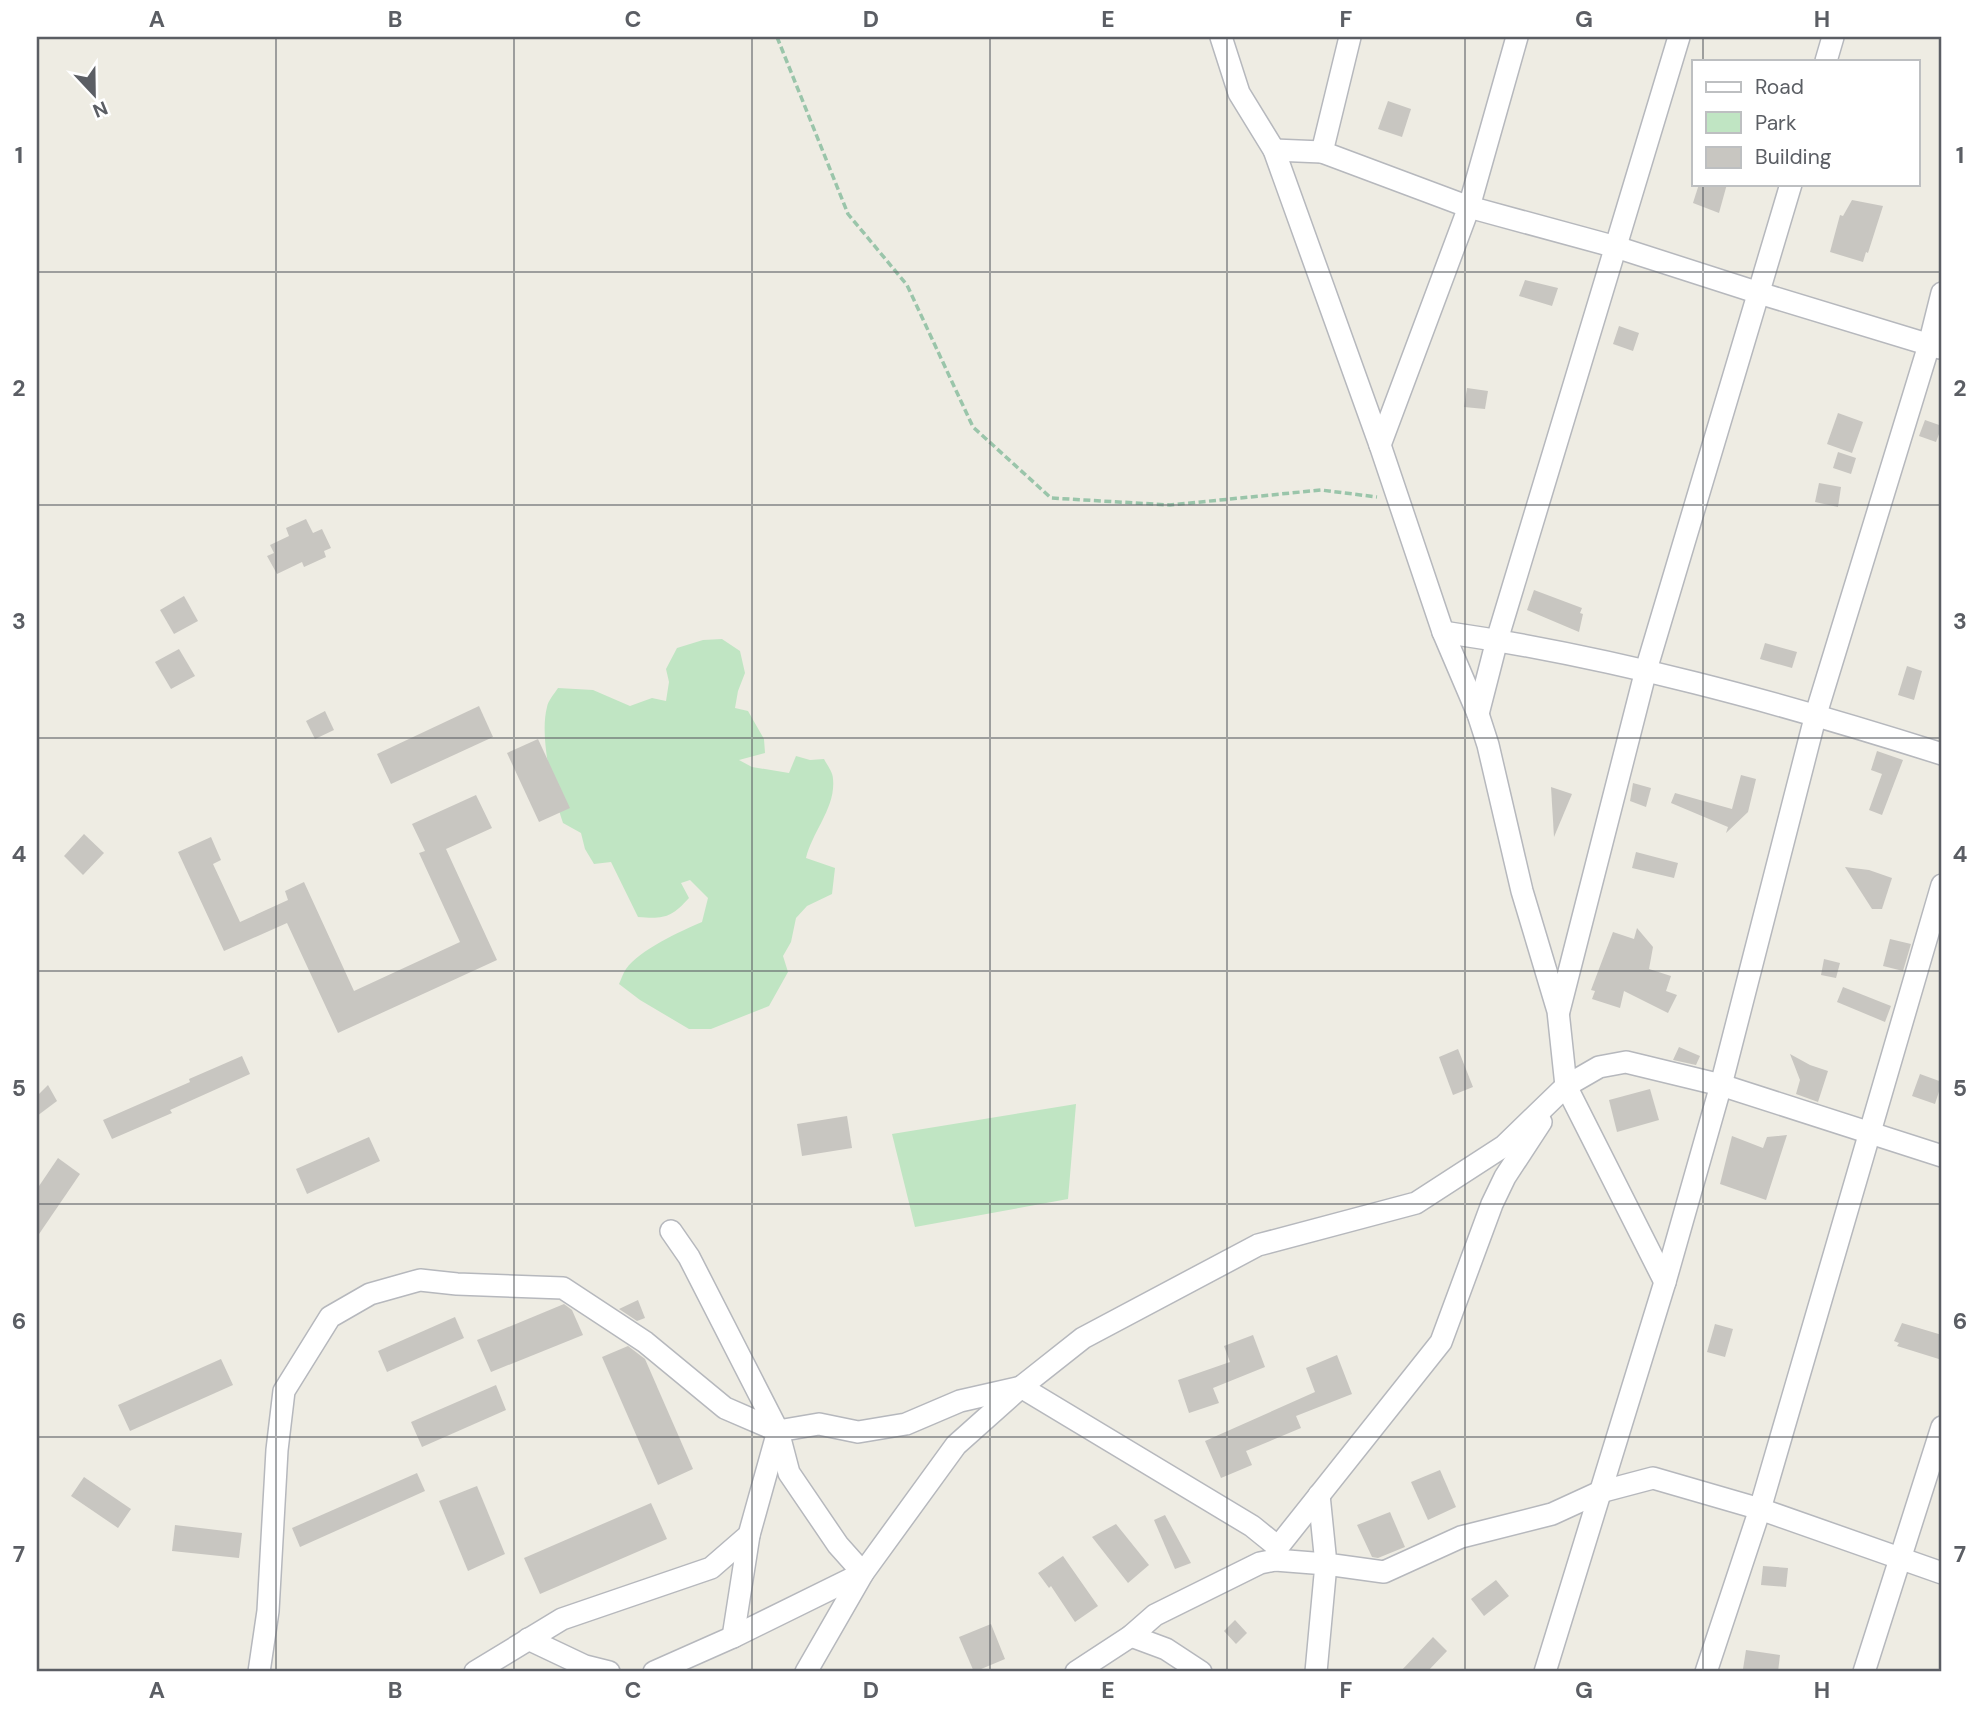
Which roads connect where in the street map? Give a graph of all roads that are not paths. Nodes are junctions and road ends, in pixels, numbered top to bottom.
1 (1221, 37) edge
2 (1350, 37) edge
3 (1517, 37) edge
4 (1679, 37) edge
5 (1833, 37) edge
6 (1826, 60) edge
7 (1274, 150) junction
8 (1322, 152) junction
9 (1790, 186) edge
10 (1469, 207) junction
11 (1616, 247) junction
12 (1759, 293) junction
13 (1942, 293) edge
14 (1936, 346) edge
15 (1380, 445) junction
16 (1443, 632) junction
17 (1497, 640) junction
18 (1646, 670) junction
19 (1478, 714) junction
20 (1816, 714) junction
21 (1942, 754) edge
22 (1942, 885) edge
23 (1559, 1011) junction
24 (1721, 1085) junction
25 (1566, 1086) junction
26 (1871, 1134) junction
27 (1942, 1156) edge
28 (671, 1231) dead end
29 (1665, 1283) junction
30 (1021, 1387) junction
31 (1942, 1427) edge
32 (778, 1431) junction
33 (1600, 1492) junction
34 (1319, 1495) junction
35 (1760, 1509) junction
36 (749, 1535) junction
37 (1276, 1553) junction
38 (1901, 1559) junction
39 (1326, 1564) junction
40 (863, 1573) junction
41 (1942, 1573) edge
42 (1131, 1636) junction
43 (733, 1637) junction
44 (528, 1639) junction
45 (259, 1672) edge
46 (475, 1672) edge
47 (609, 1672) edge
48 (654, 1672) edge
49 (806, 1672) edge
50 (1076, 1672) edge
51 (1201, 1672) edge
52 (1316, 1672) edge
53 (1545, 1672) edge
54 (1706, 1672) edge
55 (1864, 1672) edge

1 - 7 street
2 - 8 street
3 - 10 street
4 - 11 street
5 - 6 street
7 - 8 street
7 - 15 street
8 - 10 street
9 - 12 street
10 - 11 street
10 - 15 street
11 - 12 street
11 - 17 street
12 - 14 street
12 - 18 street
13 - 14 street
14 - 20 street
15 - 16 street
16 - 17 street
16 - 19 street
17 - 18 street
17 - 19 street
18 - 20 street
18 - 23 street
19 - 23 street
20 - 21 street
20 - 24 street
22 - 26 street
23 - 25 street
24 - 25 street
24 - 26 street
24 - 29 street
25 - 29 street
25 - 30 street
25 - 34 street
26 - 27 street
26 - 35 street
28 - 32 street
29 - 33 street
30 - 32 street
30 - 37 street
30 - 40 street
31 - 38 street
32 - 36 street
32 - 40 street
32 - 45 street
33 - 35 street
33 - 39 street
33 - 53 street
34 - 37 street
34 - 39 street
35 - 38 street
35 - 54 street
36 - 43 street
36 - 44 street
37 - 39 street
37 - 42 street
38 - 41 street
38 - 55 street
39 - 52 street
40 - 43 street
40 - 49 street
42 - 50 street
42 - 51 street
43 - 48 street
44 - 46 street
44 - 47 street

